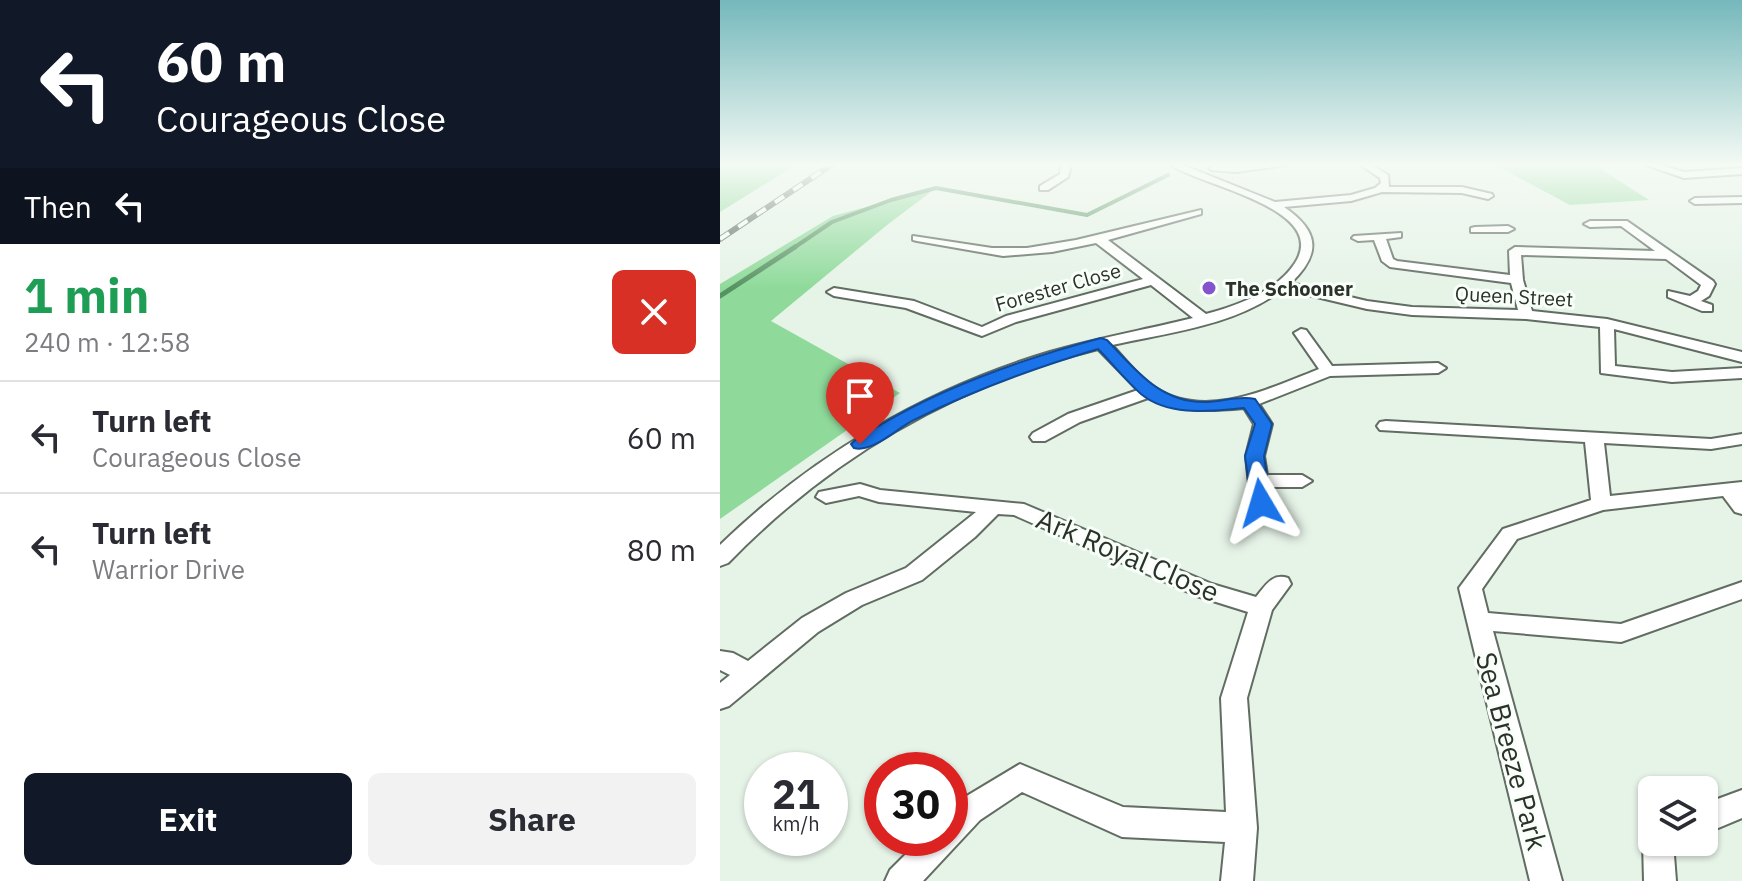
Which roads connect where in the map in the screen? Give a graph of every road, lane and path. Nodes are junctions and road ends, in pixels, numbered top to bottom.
1 (1275, 206) edge
2 (1197, 212) dead end
3 (1641, 222) dead end
4 (1623, 223) junction
5 (1590, 224) dead end
6 (1475, 230) dead end
7 (1397, 235) dead end
8 (1096, 237) junction
9 (1379, 237) junction
10 (917, 238) dead end
11 (1358, 238) dead end
12 (1515, 251) junction
13 (1669, 255) junction
14 (1155, 280) junction
15 (1517, 280) junction
16 (1283, 285) junction
17 (884, 287) dead end
18 (834, 292) dead end
19 (1673, 294) dead end
20 (870, 297) junction
21 (1691, 301) junction
22 (1707, 308) dead end
23 (1526, 315) junction
24 (1205, 320) junction
25 (1607, 323) junction
26 (982, 332) junction
27 (1301, 333) dead end
28 (998, 339) dead end
29 (1101, 343) junction
30 (1742, 357) edge
31 (1703, 363) dead end
32 (1438, 368) dead end
33 (1328, 371) junction
34 (1742, 373) edge
35 (1721, 376) junction
36 (1149, 392) junction
37 (1249, 402) junction
38 (1074, 418) junction
39 (1386, 426) dead end
40 (1088, 433) dead end
41 (1039, 437) dead end
42 (1594, 438) junction
43 (1742, 439) edge
44 (1259, 481) junction
45 (1302, 481) dead end
46 (1737, 495) edge
47 (826, 497) dead end
48 (1261, 503) dead end
49 (1601, 504) junction
50 (994, 506) junction
51 (720, 558) edge
52 (1280, 584) dead end
53 (1742, 590) edge
54 (1261, 607) junction
55 (1478, 621) junction
56 (724, 660) dead end
57 (749, 674) junction
58 (720, 698) edge
59 (1742, 804) edge
60 (968, 812) edge
61 (1718, 813) edge
62 (1242, 828) junction
63 (925, 856) edge
64 (1659, 856) edge
65 (901, 881) edge
66 (1237, 881) edge
67 (1546, 881) edge
68 (1660, 881) edge

1 - 16 street
2 - 8 street, Forester Close
3 - 4 street
4 - 5 street
4 - 13 street
6 - 12 street
7 - 9 street
8 - 10 street, Forester Close
8 - 14 street, Forester Close
9 - 11 street
9 - 15 street
12 - 13 street
12 - 15 street
13 - 21 street
14 - 24 street, Forester Close
14 - 26 street, Forester Close
15 - 23 street
16 - 23 street, Queen Street
16 - 24 street
17 - 20 street
18 - 20 street, Forester Close
19 - 21 street
20 - 26 street, Forester Close
21 - 22 street
23 - 25 street, Queen Street
24 - 29 street
25 - 30 street, Queen Street
25 - 35 street
26 - 28 street
27 - 33 street
29 - 36 street
29 - 51 street
31 - 35 street
32 - 33 street
33 - 37 street
34 - 35 street
36 - 37 street
36 - 38 street
37 - 44 street
38 - 40 street
38 - 41 street
39 - 42 street
42 - 43 street
42 - 49 street
44 - 45 street
44 - 48 street
46 - 49 street, Sea Breeze Park
47 - 50 street, Ark Royal Close
49 - 55 street, Sea Breeze Park
50 - 54 street, Ark Royal Close
50 - 57 street
52 - 54 street
53 - 55 street, Sea Breeze Park
54 - 62 street
55 - 67 street, Sea Breeze Park
56 - 57 street
57 - 58 street
59 - 61 street
60 - 62 street
62 - 66 street
63 - 65 street
64 - 68 street

